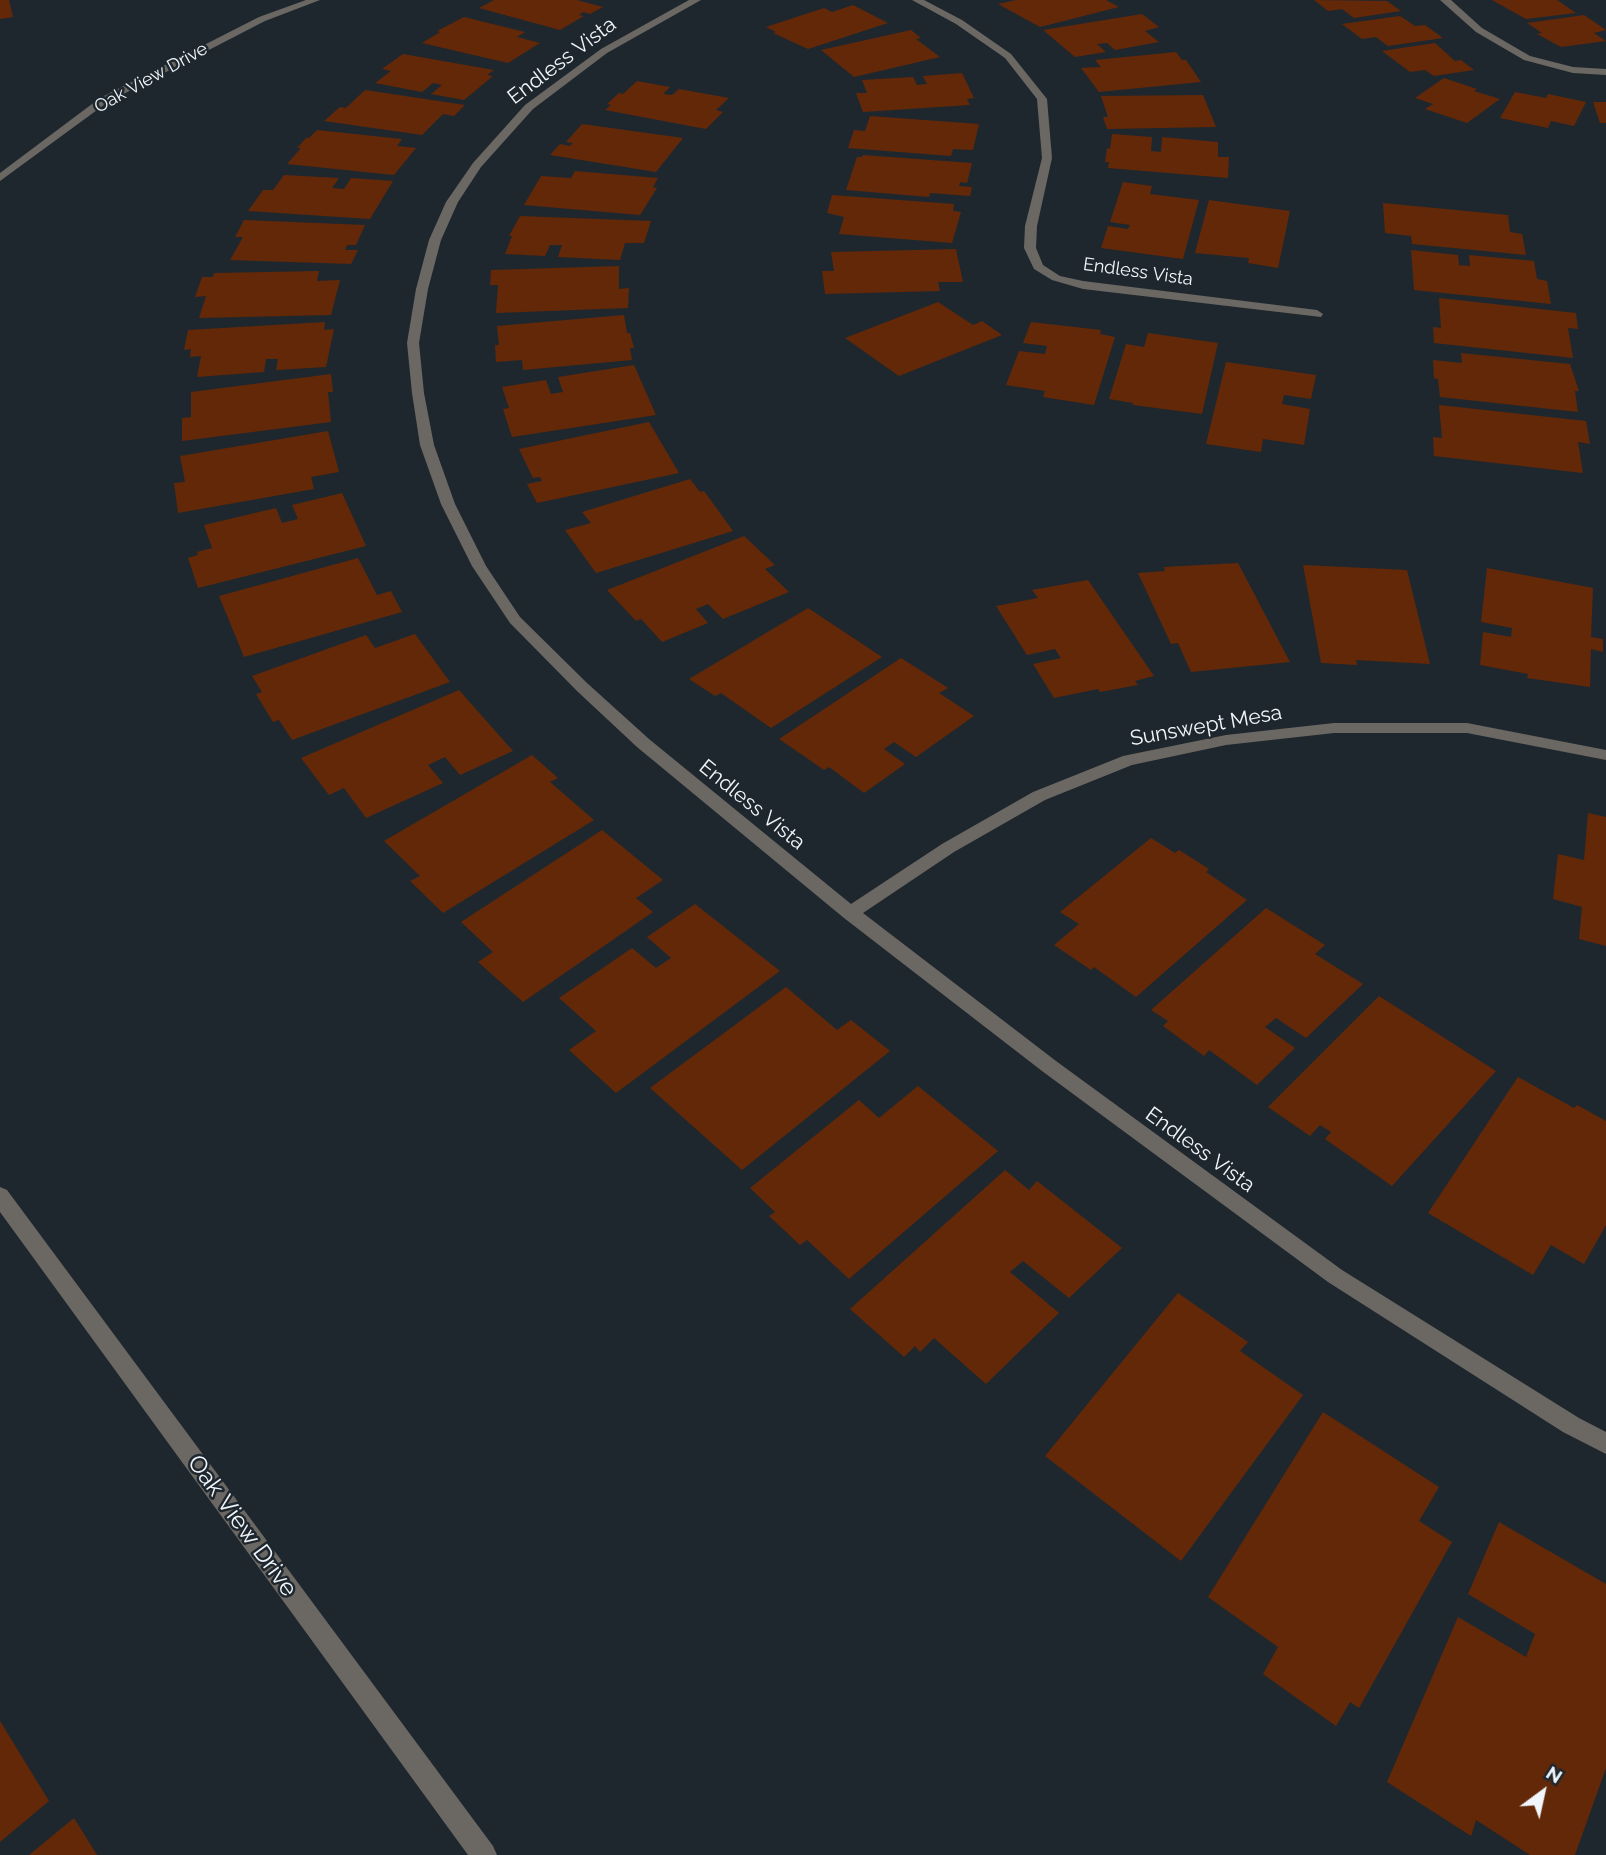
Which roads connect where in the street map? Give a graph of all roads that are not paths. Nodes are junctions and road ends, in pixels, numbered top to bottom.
1 (316, 0) edge
2 (696, 0) edge
3 (917, 0) edge
4 (1445, 0) edge
5 (1606, 72) edge
6 (0, 178) edge
7 (1317, 314) dead end
8 (1606, 755) edge
9 (850, 913) junction
10 (0, 1196) edge
11 (1606, 1443) edge
12 (484, 1855) edge

1 - 6 street, Oak View Drive
2 - 9 street, Endless Vista
3 - 7 street, Endless Vista
4 - 5 street
8 - 9 street, Sunswept Mesa
9 - 11 street, Endless Vista
10 - 12 street, Oak View Drive

